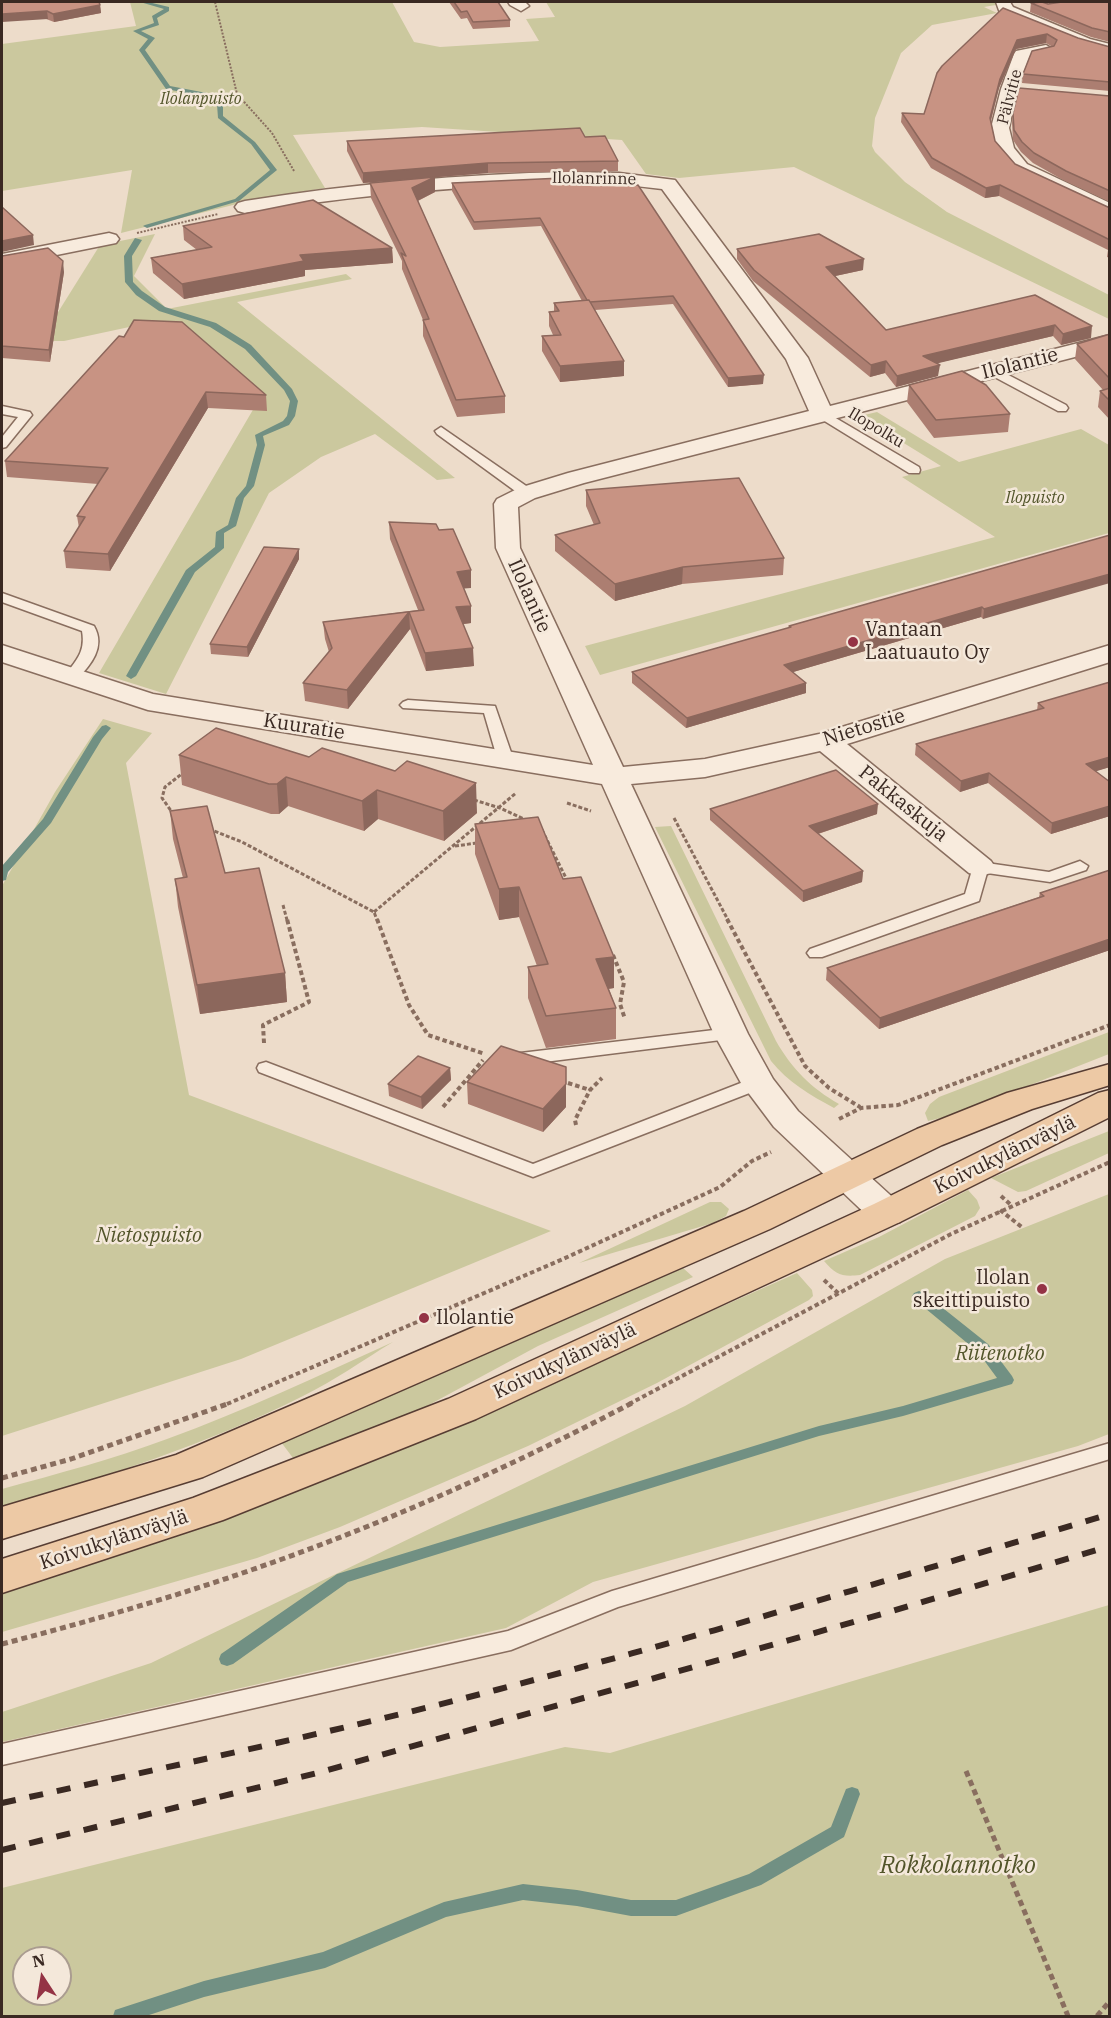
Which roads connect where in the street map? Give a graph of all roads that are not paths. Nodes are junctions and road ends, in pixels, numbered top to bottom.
1 (1002, 3) dead end
2 (1110, 49) edge
3 (1046, 50) edge
4 (244, 207) road end
5 (1110, 211) edge
6 (109, 239) road end
7 (2, 260) edge
8 (1110, 341) edge
9 (993, 370) junction
10 (1062, 408) dead end
11 (2, 410) edge
12 (822, 414) junction
13 (441, 431) dead end
14 (2, 444) edge
15 (914, 470) dead end
16 (527, 494) junction
17 (2, 597) edge
18 (2, 653) edge
19 (1110, 653) edge
20 (71, 677) junction
21 (408, 705) dead end
22 (826, 741) junction
23 (506, 761) junction
24 (613, 777) junction
25 (980, 867) junction
26 (1080, 867) dead end
27 (816, 953) dead end
28 (731, 1034) junction
29 (505, 1061) edge
30 (266, 1068) road end
31 (1110, 1074) edge
32 (758, 1083) junction
33 (1110, 1101) edge
34 (845, 1175) junction
35 (886, 1213) junction
36 (1110, 1451) edge
37 (2, 1523) edge
38 (2, 1576) edge
39 (2, 1755) edge

1 - 2 street
3 - 5 street, Pälvitie
4 - 12 street, Ilolanrinne
6 - 7 street
8 - 9 street, Ilolantie
9 - 10 lane
9 - 12 street, Ilolantie
11 - 14 lane
12 - 15 lane, Ilopolku
12 - 16 street, Ilolantie
13 - 16 lane
16 - 24 street, Ilolantie
17 - 20 lane
18 - 20 street, Kuuratie
19 - 22 street, Nietostie
20 - 23 street, Kuuratie
21 - 23 lane
22 - 24 street, Nietostie
22 - 25 street, Pakkaskuja
23 - 24 street, Kuuratie
24 - 28 street, Ilolantie
25 - 26 lane
25 - 27 lane
28 - 29 lane
28 - 32 street, Ilolantie
30 - 32 lane
31 - 34 main road, Koivukylänväylä
32 - 34 street, Ilolantie
33 - 35 main road, Koivukylänväylä
34 - 35 street, Ilolantie
34 - 37 main road, Koivukylänväylä
35 - 38 main road, Koivukylänväylä
36 - 39 lane

